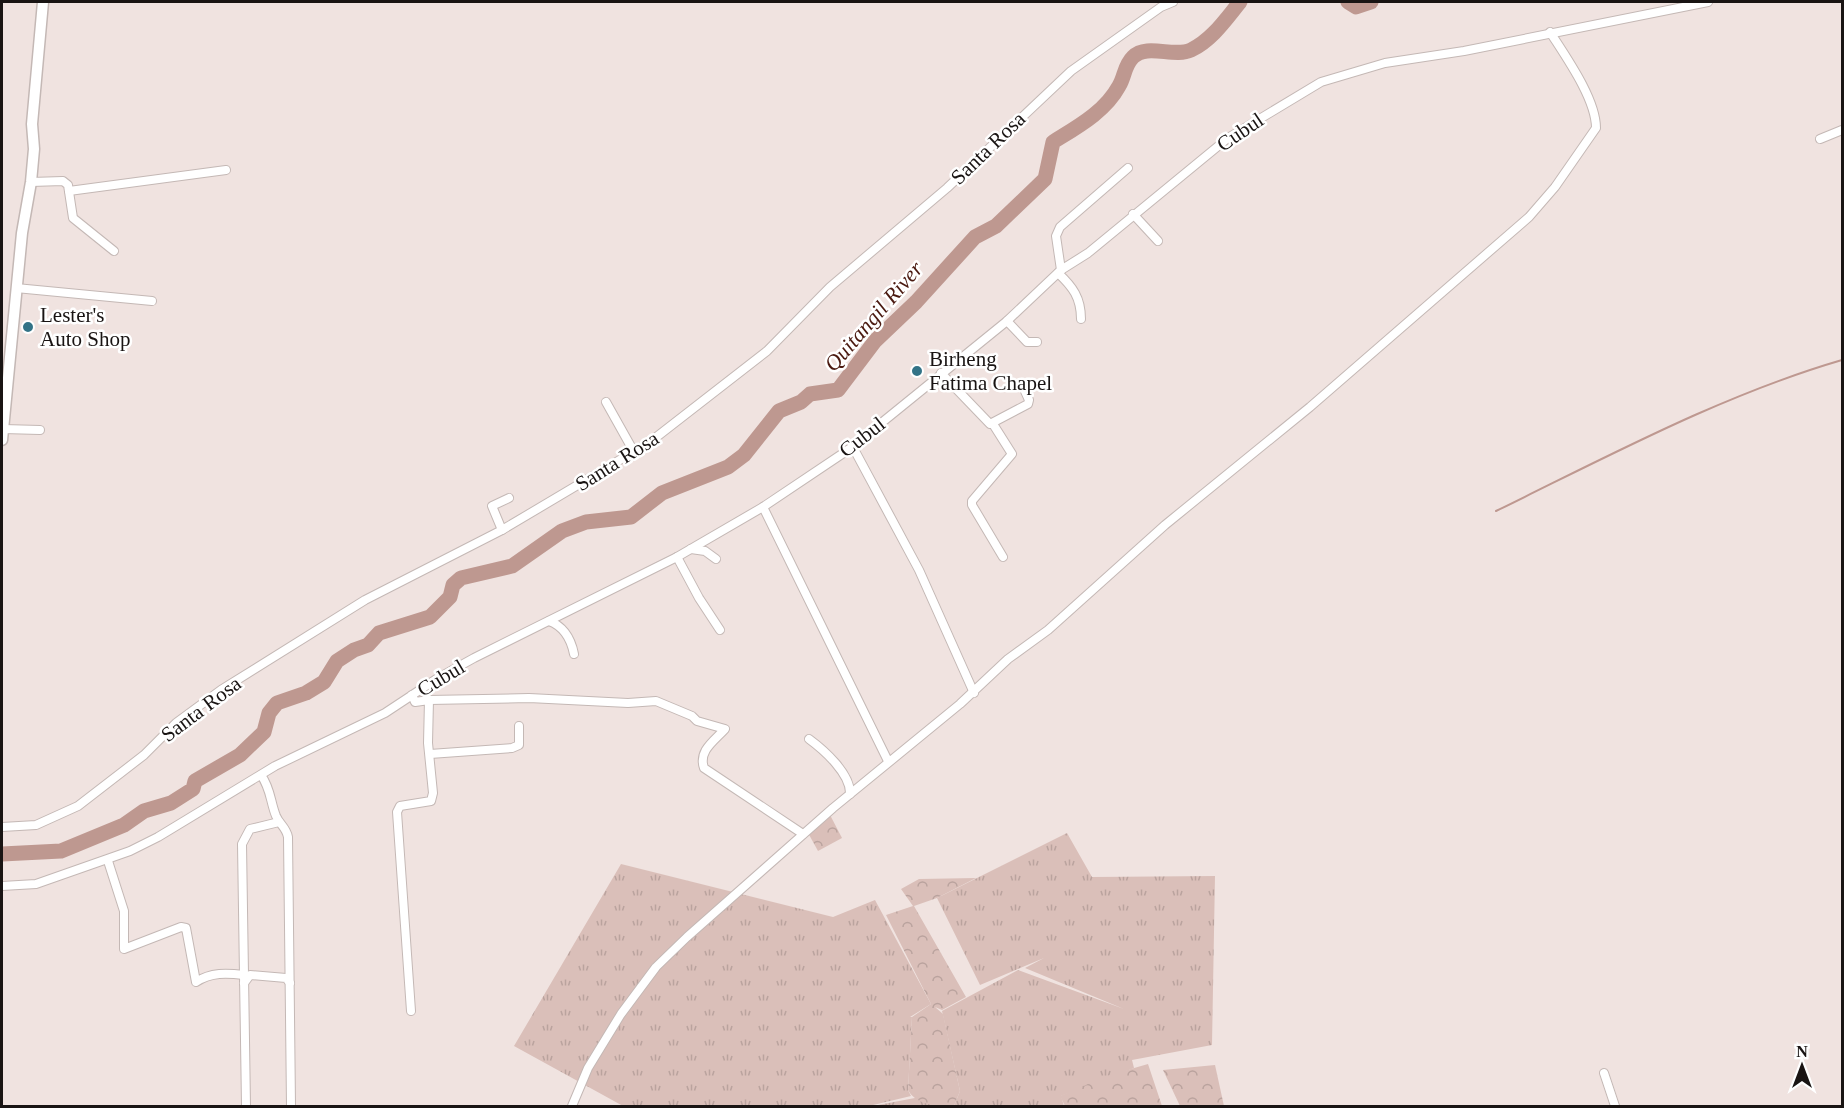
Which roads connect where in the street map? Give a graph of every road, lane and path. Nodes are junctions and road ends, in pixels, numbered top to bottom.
1 (43, 2) edge
2 (1173, 2) edge
3 (1708, 2) edge
4 (1550, 32) junction
5 (1842, 130) edge
6 (1821, 139) dead end
7 (1128, 168) dead end
8 (226, 170) dead end
9 (31, 182) junction
10 (69, 191) junction
11 (1133, 214) junction
12 (1158, 241) dead end
13 (114, 251) dead end
14 (1060, 272) junction
15 (16, 288) junction
16 (152, 301) dead end
17 (1081, 319) dead end
18 (1006, 321) junction
19 (1037, 342) dead end
20 (941, 373) junction
21 (1024, 389) dead end
22 (606, 402) dead end
23 (993, 423) junction
24 (40, 430) dead end
25 (2, 434) edge
26 (848, 450) junction
27 (634, 452) junction
28 (509, 498) dead end
29 (763, 507) junction
30 (502, 530) junction
31 (691, 549) junction
32 (677, 557) junction
33 (1003, 557) dead end
34 (716, 559) dead end
35 (549, 621) junction
36 (720, 630) dead end
37 (574, 654) dead end
38 (974, 693) junction
39 (412, 696) junction
40 (429, 700) junction
41 (519, 726) dead end
42 (809, 739) dead end
43 (430, 754) junction
44 (888, 761) junction
45 (261, 775) junction
46 (850, 794) junction
47 (279, 822) junction
48 (2, 827) edge
49 (803, 834) junction
50 (108, 861) junction
51 (2, 886) edge
52 (244, 979) junction
53 (291, 983) junction
54 (411, 1011) dead end
55 (1604, 1073) dead end
56 (246, 1107) edge
57 (291, 1107) edge
58 (572, 1107) edge
59 (1616, 1107) edge

1 - 9 street
2 - 27 street, Santa Rosa
3 - 4 street, Cubul
4 - 11 street, Cubul
4 - 38 street
5 - 6 street
7 - 14 street
8 - 10 street
9 - 10 street
9 - 15 street
10 - 13 street
11 - 12 street
11 - 14 street, Cubul
14 - 17 street
14 - 18 street, Cubul
15 - 16 street
15 - 25 street
18 - 19 street
18 - 20 street, Cubul
20 - 23 street
20 - 26 street, Cubul
21 - 23 street
22 - 27 street
23 - 33 street
24 - 25 street
26 - 29 street, Cubul
26 - 38 street
27 - 30 street, Santa Rosa
28 - 30 street
29 - 31 street, Cubul
29 - 44 street
30 - 48 street, Santa Rosa
31 - 32 street, Cubul
31 - 34 street
32 - 35 street, Cubul
32 - 36 street
35 - 37 street
35 - 39 street, Cubul
38 - 44 street
39 - 40 street
39 - 45 street, Cubul
40 - 43 street
40 - 49 street
41 - 43 street
42 - 46 street
43 - 54 street
44 - 46 street
45 - 47 street
45 - 50 street, Cubul
46 - 49 street
47 - 52 street
47 - 53 street
49 - 58 street
50 - 51 street, Cubul
50 - 52 street
52 - 53 street
52 - 56 street
53 - 57 street
55 - 59 street

